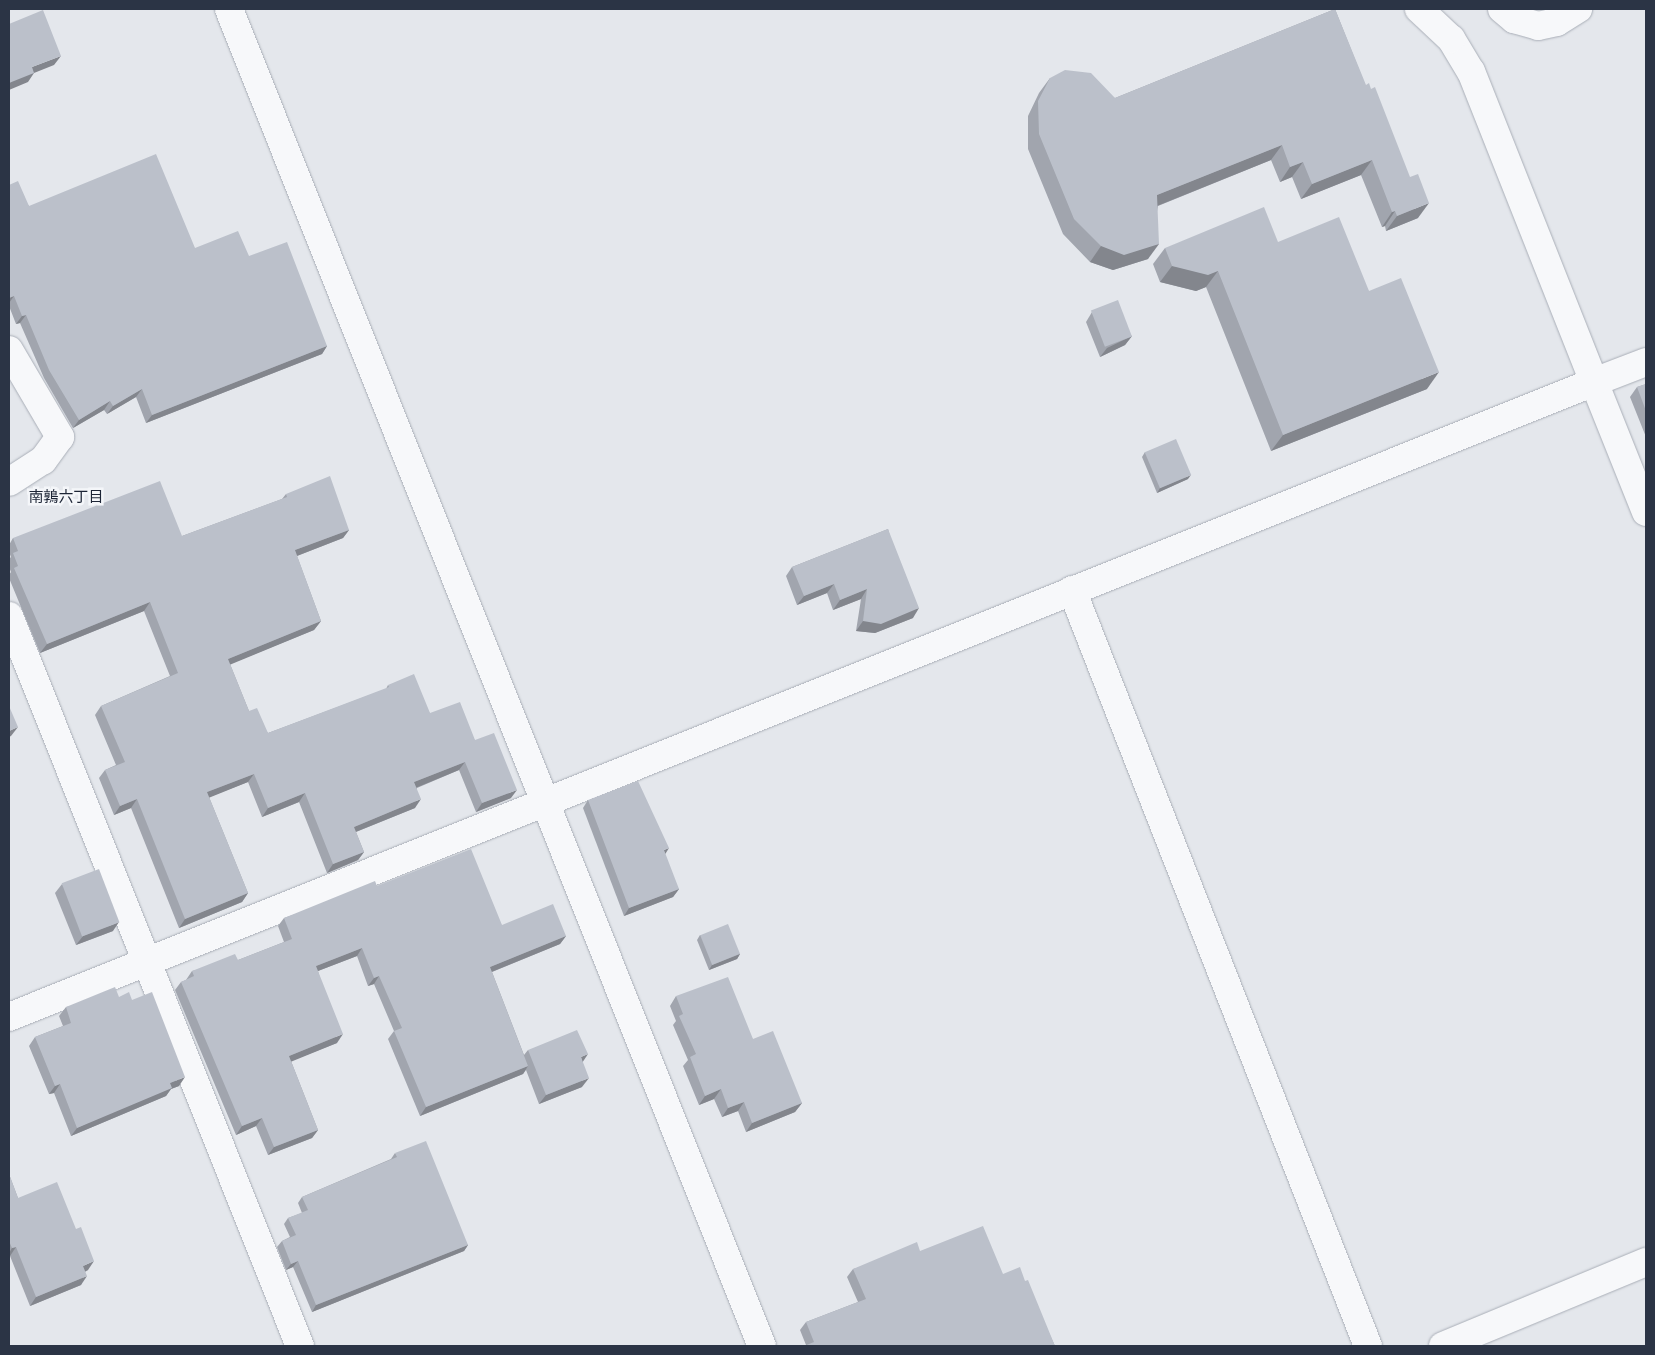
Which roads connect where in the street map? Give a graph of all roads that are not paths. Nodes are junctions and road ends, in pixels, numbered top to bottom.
1 (228, 9) edge
2 (1420, 9) edge
3 (1502, 9) edge
4 (1578, 9) edge
5 (9, 350) edge
6 (1646, 362) edge
7 (1594, 382) junction
8 (9, 482) edge
9 (1646, 512) edge
10 (1072, 590) junction
11 (9, 616) edge
12 (544, 800) junction
13 (146, 962) junction
14 (9, 1017) edge
15 (1646, 1262) edge
16 (300, 1346) edge
17 (762, 1346) edge
18 (1368, 1346) edge
19 (1443, 1346) edge

1 - 12 street
2 - 7 street
3 - 4 street
5 - 8 street
6 - 7 street
7 - 9 street
7 - 10 street
10 - 12 street
10 - 18 street
11 - 13 street
12 - 13 street
12 - 17 street
13 - 14 street
13 - 16 street
15 - 19 street

